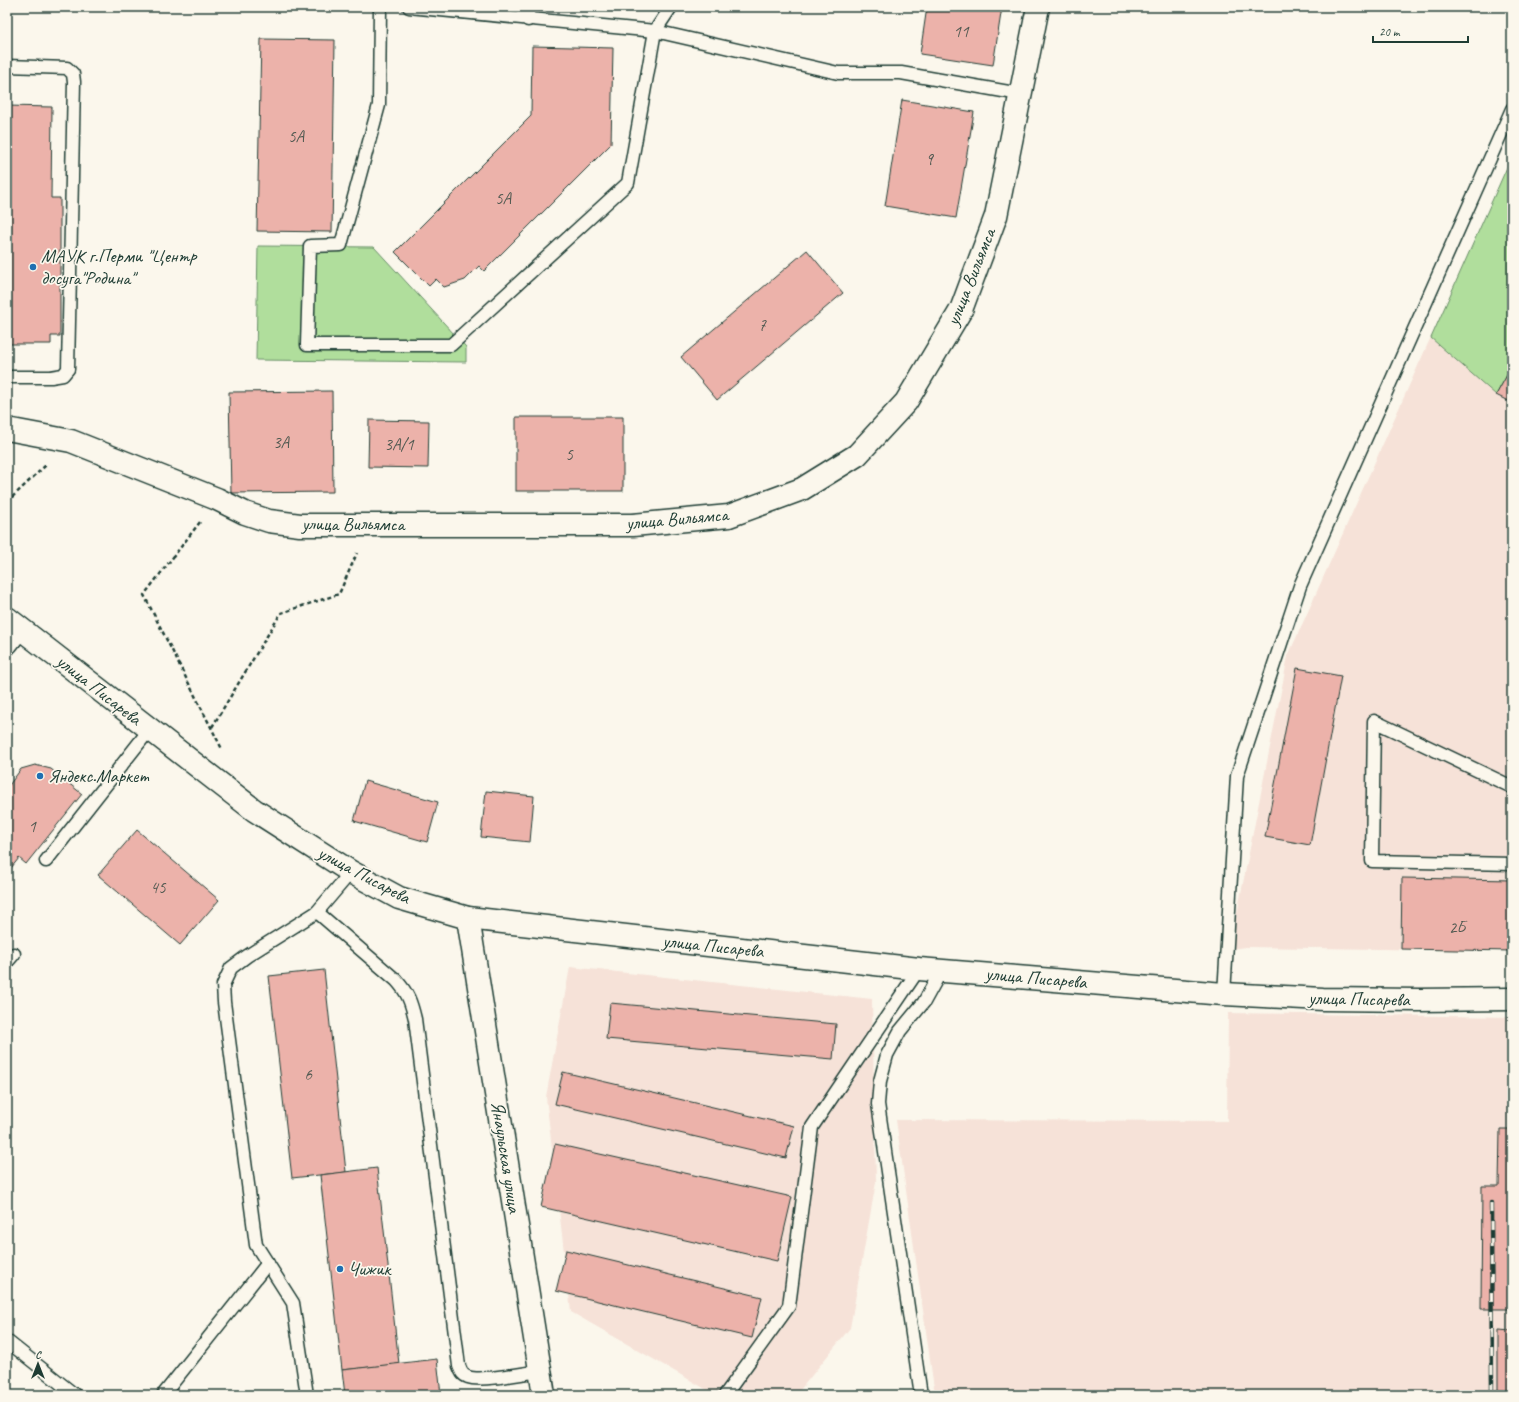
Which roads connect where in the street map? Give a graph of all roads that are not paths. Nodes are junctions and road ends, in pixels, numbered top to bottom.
1 (380, 7) edge
2 (409, 7) edge
3 (528, 7) edge
4 (671, 7) edge
5 (1038, 7) edge
6 (528, 20) junction
7 (655, 32) junction
8 (7, 66) edge
9 (1020, 94) junction
10 (1512, 109) edge
11 (7, 377) edge
12 (7, 429) edge
13 (11, 630) edge
14 (150, 729) junction
15 (1512, 787) edge
16 (46, 861) dead end
17 (1512, 864) edge
18 (351, 872) junction
19 (317, 912) junction
20 (468, 918) junction
21 (919, 969) junction
22 (941, 970) junction
23 (1224, 994) junction
24 (1512, 999) edge
25 (268, 1262) junction
26 (7, 1341) edge
27 (540, 1371) junction
28 (75, 1395) edge
29 (163, 1395) edge
30 (307, 1395) edge
31 (544, 1395) edge
32 (725, 1395) edge
33 (921, 1395) edge

1 - 7 lane
2 - 6 lane
3 - 6 lane
4 - 7 lane
5 - 9 street, улица Вильямса
6 - 7 lane
7 - 9 lane
8 - 11 lane
9 - 12 street, улица Вильямса
10 - 23 lane
13 - 14 street, улица Писарева
14 - 16 lane
14 - 18 street, улица Писарева
15 - 17 lane
18 - 19 lane
18 - 20 street, улица Писарева
19 - 25 lane
19 - 27 lane
20 - 21 street, улица Писарева
20 - 27 street, Янаульская улица
21 - 22 street, улица Писарева
21 - 32 lane
22 - 23 street, улица Писарева
22 - 33 lane
23 - 24 street, улица Писарева
25 - 29 lane
25 - 30 lane
26 - 28 lane
27 - 31 street, Янаульская улица

